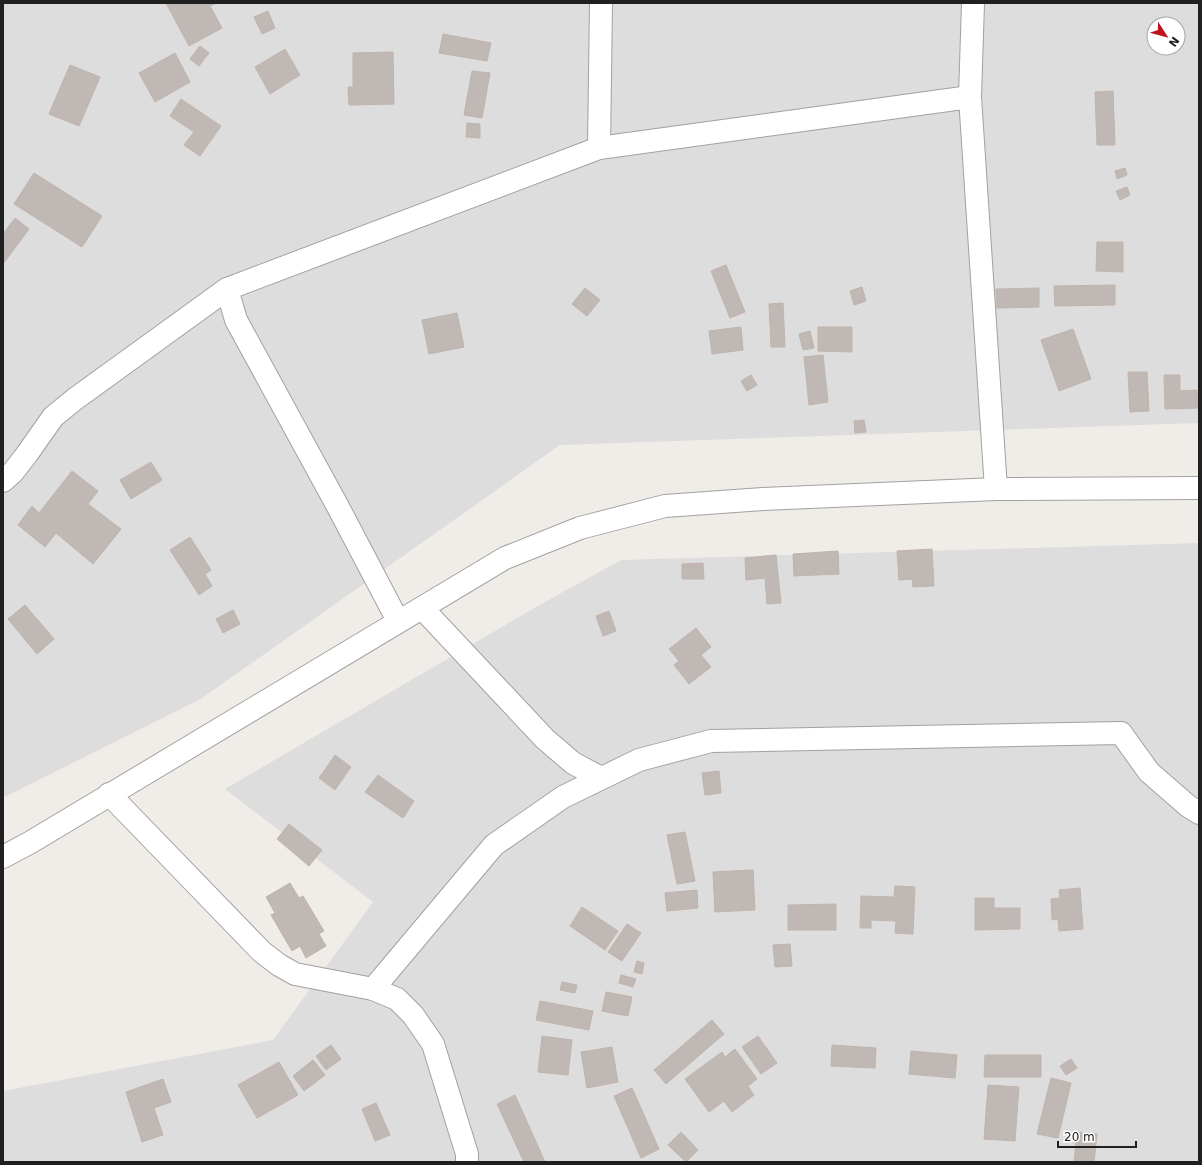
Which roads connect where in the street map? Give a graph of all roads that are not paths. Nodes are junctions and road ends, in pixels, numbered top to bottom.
1 (601, 3) edge
2 (973, 3) edge
3 (970, 97) junction
4 (599, 148) junction
5 (227, 289) junction
6 (3, 481) edge
7 (1199, 488) edge
8 (996, 489) junction
9 (422, 608) junction
10 (398, 622) junction
11 (601, 778) junction
12 (109, 794) junction
13 (1199, 813) edge
14 (3, 857) edge
15 (373, 989) junction
16 (471, 1159) edge

1 - 4 street
2 - 3 street
3 - 4 street
3 - 8 street
4 - 5 street
5 - 6 street
5 - 10 street
7 - 8 street
8 - 9 street
9 - 10 street
9 - 11 street
10 - 12 street
11 - 13 street
11 - 15 street
12 - 14 street
12 - 15 street
15 - 16 street

